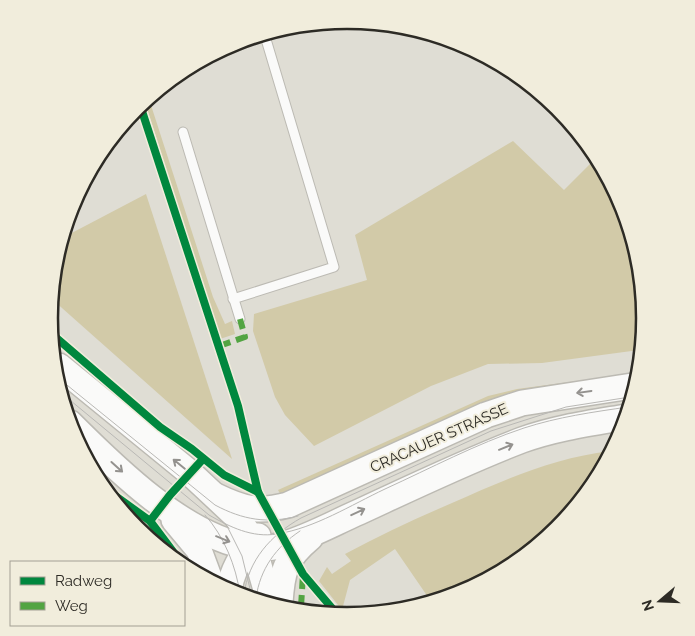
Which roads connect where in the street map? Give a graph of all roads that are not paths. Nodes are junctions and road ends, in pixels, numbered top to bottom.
1 (266, 41) edge
2 (183, 132) dead end
3 (233, 299) junction
4 (240, 319) dead end
5 (63, 370) edge
6 (628, 387) edge
7 (619, 418) edge
8 (83, 435) edge
9 (216, 496) junction
10 (310, 497) junction
11 (164, 509) junction
12 (325, 527) junction
13 (254, 546) junction
14 (206, 570) edge
15 (231, 582) edge
16 (268, 596) edge
17 (280, 599) edge

1 - 3 lane
2 - 3 lane
3 - 4 lane
9 -> 5 main road
6 -> 10 main road, CRACAUER STRASSE
12 -> 7 main road
8 -> 11 main road
9 - 10 main road, CRACAUER STRASSE
9 - 13 main road
10 - 13 main road, CRACAUER STRASSE
11 -> 13 main road
11 - 14 main road
12 - 13 main road
12 - 17 main road
13 - 15 main road, CRACAUER STRASSE
13 - 16 main road

